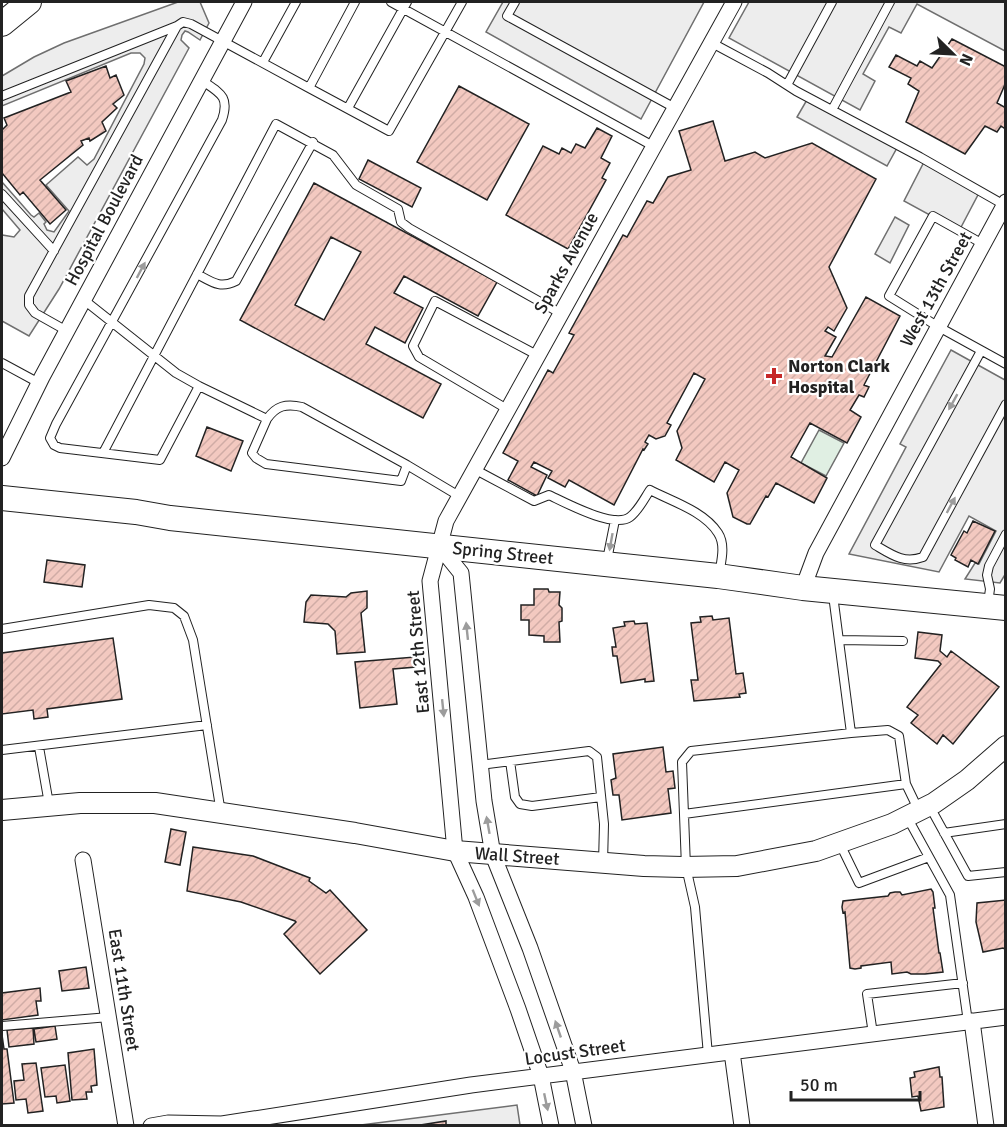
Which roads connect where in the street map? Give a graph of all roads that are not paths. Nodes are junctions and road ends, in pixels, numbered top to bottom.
1 (29, 2) edge
2 (244, 2) edge
3 (296, 2) edge
4 (355, 2) edge
5 (391, 2) edge
6 (462, 2) edge
7 (515, 2) edge
8 (734, 2) edge
9 (832, 2) edge
10 (890, 2) edge
11 (406, 5) edge
12 (2, 24) edge
13 (177, 26) junction
14 (445, 31) junction
15 (222, 40) junction
16 (712, 43) junction
17 (263, 62) junction
18 (201, 80) junction
19 (787, 85) junction
20 (309, 88) junction
21 (2, 96) edge
22 (348, 108) junction
23 (675, 108) junction
24 (832, 110) junction
25 (313, 142) junction
26 (653, 146) junction
27 (2, 194) edge
28 (1005, 204) edge
29 (983, 244) junction
30 (54, 251) junction
31 (197, 274) junction
32 (84, 300) junction
33 (560, 313) junction
34 (113, 321) junction
35 (937, 326) junction
36 (67, 331) junction
37 (981, 351) junction
38 (537, 355) junction
39 (153, 356) junction
40 (2, 363) edge
41 (1005, 364) edge
42 (39, 383) junction
43 (199, 386) junction
44 (1005, 404) edge
45 (507, 410) junction
46 (267, 419) junction
47 (103, 453) junction
48 (2, 458) edge
49 (407, 465) junction
50 (474, 469) junction
51 (459, 496) junction
52 (2, 498) edge
53 (615, 520) junction
54 (1005, 534) edge
55 (440, 547) junction
56 (607, 564) junction
57 (718, 576) junction
58 (803, 588) junction
59 (832, 591) junction
60 (996, 607) edge
61 (2, 629) edge
62 (839, 640) junction
63 (903, 641) dead end
64 (207, 725) junction
65 (851, 733) junction
66 (1005, 746) edge
67 (39, 747) junction
68 (2, 750) edge
69 (510, 761) junction
70 (480, 765) junction
71 (906, 784) junction
72 (601, 797) junction
73 (49, 804) junction
74 (2, 810) edge
75 (918, 811) junction
76 (221, 813) junction
77 (684, 814) junction
78 (1005, 824) edge
79 (944, 833) junction
80 (840, 844) junction
81 (455, 851) junction
82 (493, 855) junction
83 (929, 857) junction
84 (83, 860) dead end
85 (603, 863) junction
86 (686, 867) junction
87 (1005, 872) edge
88 (963, 983) junction
89 (109, 1017) junction
90 (1005, 1017) edge
91 (970, 1021) junction
92 (2, 1026) edge
93 (873, 1034) junction
94 (732, 1052) junction
95 (708, 1055) junction
96 (573, 1071) junction
97 (541, 1076) junction
98 (126, 1125) edge
99 (151, 1125) edge
100 (551, 1125) edge
101 (584, 1125) edge
102 (742, 1125) edge
103 (986, 1125) edge

1 - 12 main road
2 - 15 street, Hospital Boulevard
3 - 17 lane
4 - 20 lane
5 - 11 lane
6 - 14 lane
7 - 23 lane
8 - 16 street, Sparks Avenue
9 - 19 lane
10 - 24 lane
11 - 14 lane
11 - 22 lane
13 - 15 lane
13 - 21 lane
13 - 30 lane
14 - 22 lane
14 - 26 lane
15 - 17 lane
15 - 18 street, Hospital Boulevard
16 - 19 lane
16 - 23 street, Sparks Avenue
17 - 20 lane
18 - 32 street, Hospital Boulevard
34 -> 18 lane
19 - 24 lane
20 - 22 lane
23 - 26 street, Sparks Avenue
24 - 28 lane
25 - 31 lane
25 - 31 lane
25 - 33 lane
26 - 33 street, Sparks Avenue
27 - 30 lane
28 - 29 street, West 13th Street
29 - 35 street, West 13th Street
29 - 35 lane
30 - 36 lane
31 - 39 lane
32 - 34 lane
32 - 36 street, Hospital Boulevard
33 - 38 street, Sparks Avenue
34 - 39 lane
34 - 47 lane
35 - 37 lane
35 - 58 street, West 13th Street
36 - 42 street, Hospital Boulevard
37 - 41 lane
37 -> 44 lane
38 - 45 street, Sparks Avenue
38 - 45 lane
39 - 43 lane
39 - 47 lane
40 - 42 lane
42 - 48 street, Hospital Boulevard
43 - 46 lane
43 - 47 lane
45 - 50 street, Sparks Avenue
46 - 49 lane
46 - 49 lane
49 - 51 lane
50 - 51 street, Sparks Avenue
50 - 53 lane
51 - 55 street, Sparks Avenue
52 - 55 main road, Spring Street
53 -> 56 lane
53 - 57 lane
54 - 60 lane
55 - 56 main road, Spring Street
70 -> 55 street
55 -> 81 street, East 12th Street
56 - 57 main road, Spring Street
57 - 58 main road, Spring Street
58 - 59 main road, Spring Street
59 - 60 main road, Spring Street
59 - 62 lane
61 - 64 lane
62 - 63 lane
62 - 65 lane
64 - 67 lane
64 - 76 lane
65 - 71 lane
65 - 77 lane
66 - 75 street, Wall Street
67 - 68 lane
67 - 73 lane
69 - 70 lane
69 - 72 lane
69 - 72 lane
82 -> 70 street
71 - 75 lane
71 - 77 lane
72 - 85 lane
73 - 74 street, Wall Street
73 - 76 street, Wall Street
75 - 79 lane
75 - 80 street, Wall Street
75 - 83 lane
76 - 81 street, Wall Street
77 - 86 lane
78 - 79 lane
79 - 87 lane
80 - 83 lane
80 - 86 street, Wall Street
81 - 82 street, Wall Street
81 -> 97 street, East 12th Street
82 - 85 street, Wall Street
96 -> 82 street
83 - 88 lane
84 - 89 street, East 11th Street
85 - 86 street, Wall Street
86 - 95 lane
88 - 91 lane
88 - 93 lane
89 - 92 lane
89 - 98 street, East 11th Street
90 - 91 street, Locust Street
91 - 93 street, Locust Street
91 - 103 street
93 - 94 street, Locust Street
94 - 95 street, Locust Street
94 - 102 street
95 - 96 street, Locust Street
96 - 97 street, Locust Street
96 - 101 street
97 - 99 street, Locust Street
97 -> 100 street, East 12th Street

